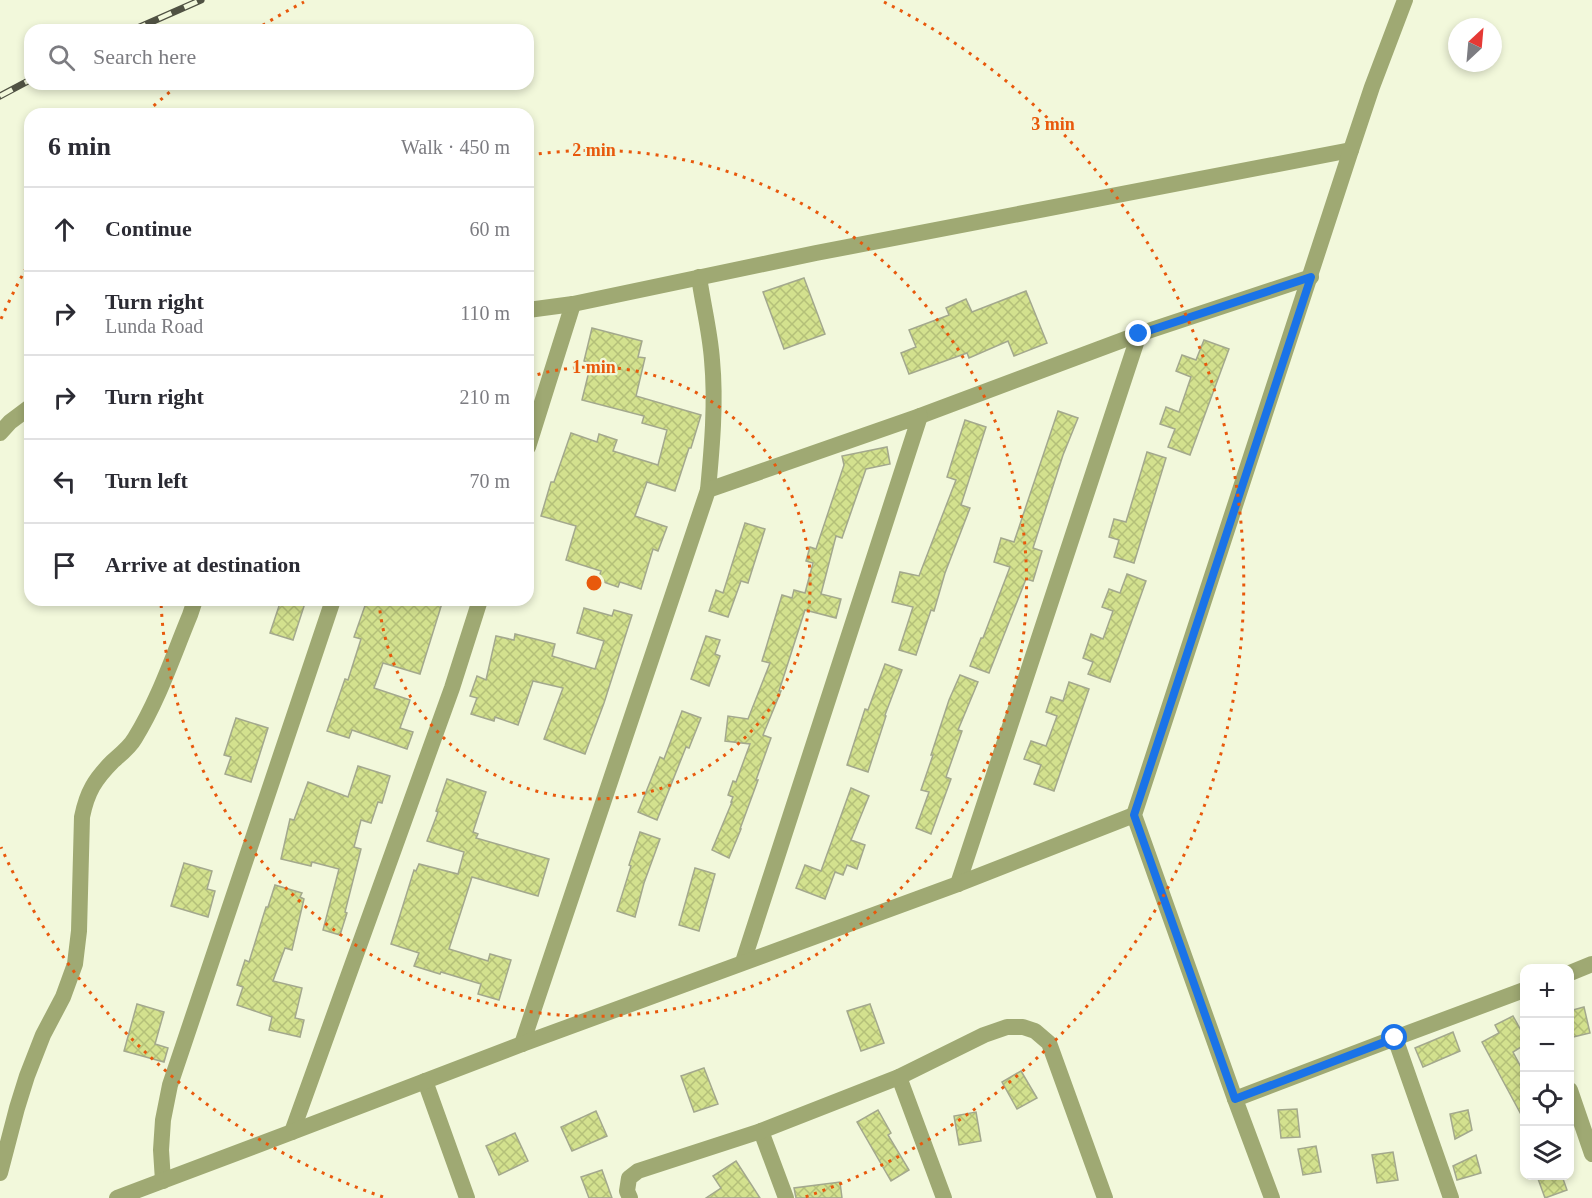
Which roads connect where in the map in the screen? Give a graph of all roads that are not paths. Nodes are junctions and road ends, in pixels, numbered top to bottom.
1 (1405, 0) edge
2 (1351, 150) junction
3 (699, 277) junction
4 (1311, 277) junction
5 (573, 304) junction
6 (534, 309) edge
7 (1139, 334) junction
8 (24, 412) edge
9 (920, 416) junction
10 (534, 428) edge
11 (0, 433) edge
12 (708, 490) junction
13 (193, 606) edge
14 (331, 606) edge
15 (478, 606) edge
16 (1134, 815) junction
17 (958, 884) junction
18 (743, 962) junction
19 (1592, 964) edge
20 (1574, 971) edge
21 (1520, 991) edge
22 (1395, 1038) junction
23 (522, 1044) junction
24 (899, 1077) junction
25 (424, 1081) junction
26 (1235, 1099) junction
27 (1574, 1104) edge
28 (761, 1131) junction
29 (292, 1132) junction
30 (1592, 1154) edge
31 (0, 1173) edge
32 (163, 1181) junction
33 (117, 1198) edge
34 (467, 1198) edge
35 (630, 1198) edge
36 (786, 1198) edge
37 (944, 1198) edge
38 (1105, 1198) edge
39 (1272, 1198) edge
40 (1451, 1198) edge

1 - 2 street
2 - 3 street
2 - 4 street
3 - 5 street
3 - 12 street
4 - 7 street
4 - 16 street
5 - 6 street
5 - 10 street
7 - 9 street
7 - 17 street
8 - 11 street
9 - 12 street
9 - 18 street
12 - 23 street
13 - 31 street
14 - 32 street
15 - 29 street
16 - 17 street
16 - 26 street
17 - 18 street
18 - 23 street
19 - 20 street
21 - 22 street
22 - 26 street
22 - 40 street
23 - 25 street
24 - 28 street
24 - 37 street
24 - 38 street
25 - 29 street
25 - 34 street
26 - 39 street
27 - 30 street
28 - 35 street
28 - 36 street
29 - 32 street
32 - 33 street

